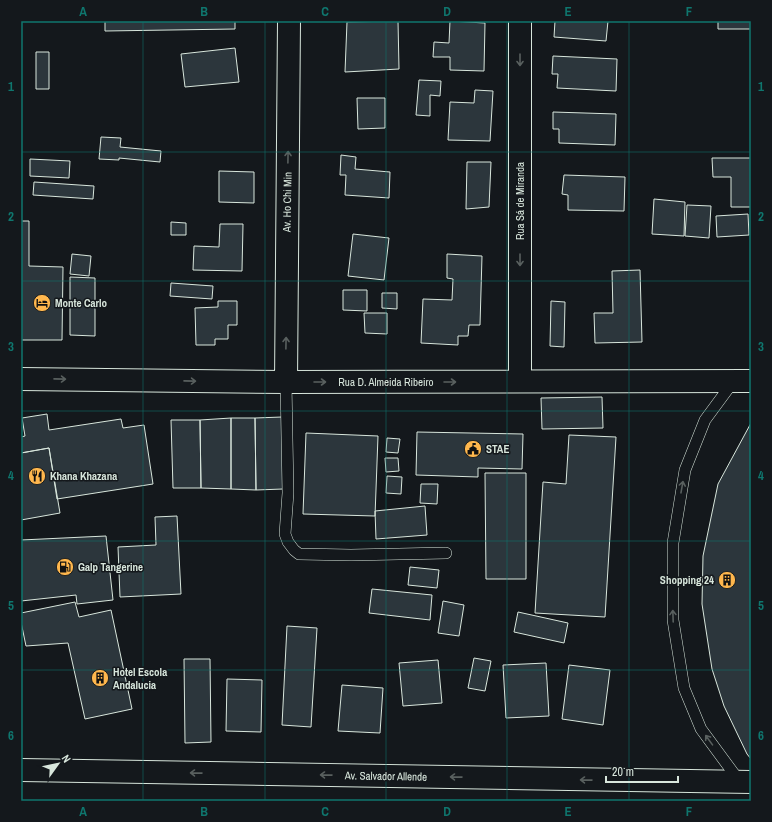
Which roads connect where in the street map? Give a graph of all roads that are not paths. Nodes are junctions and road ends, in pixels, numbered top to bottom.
1 (289, 21) edge
2 (520, 21) edge
3 (21, 379) edge
4 (520, 381) junction
5 (286, 382) junction
6 (742, 382) edge
7 (446, 553) dead end
8 (21, 770) edge
9 (746, 782) edge

5 -> 1 street, Av. Ho Chi Min
2 -> 4 street, Rua Sá de Miranda
3 -> 5 street, Rua D. Almeida Ribeiro
5 -> 4 street, Rua D. Almeida Ribeiro
4 - 6 street, Rua D. Almeida Ribeiro
5 - 7 lane
9 -> 6 lane
9 -> 8 street, Av. Salvador Allende

